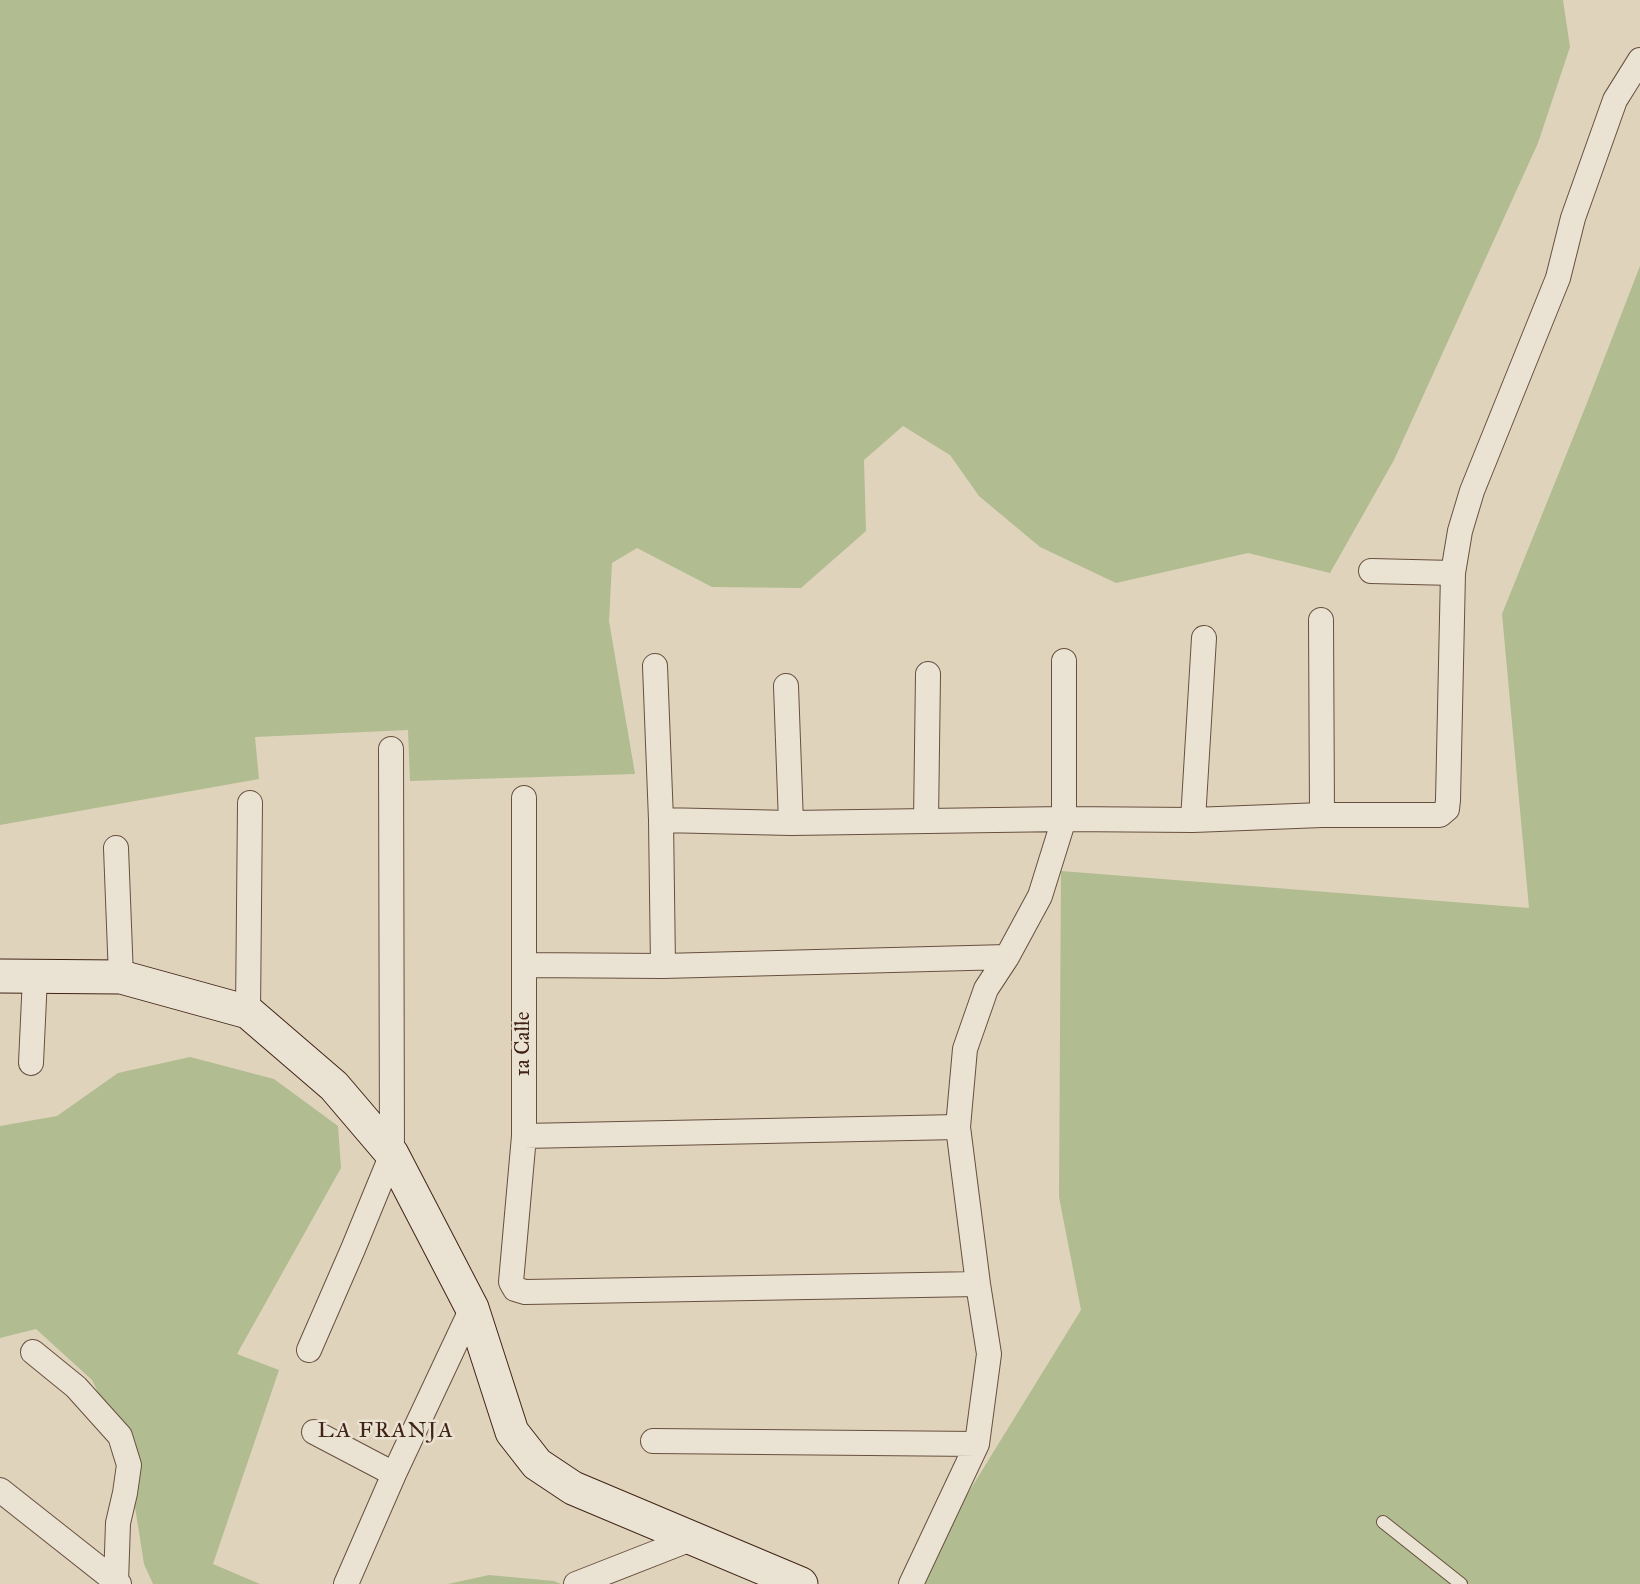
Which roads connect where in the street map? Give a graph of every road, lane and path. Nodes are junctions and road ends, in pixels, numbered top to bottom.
1 (1640, 60) edge
2 (1371, 571) dead end
3 (1453, 573) junction
4 (1321, 620) dead end
5 (1204, 638) dead end
6 (1064, 661) dead end
7 (654, 666) dead end
8 (928, 674) dead end
9 (786, 686) dead end
10 (391, 748) dead end
11 (524, 798) dead end
12 (250, 803) dead end
13 (1322, 815) junction
14 (1064, 819) junction
15 (661, 820) junction
16 (1193, 820) junction
17 (926, 821) junction
18 (791, 823) junction
19 (116, 848) dead end
20 (1007, 957) junction
21 (524, 965) junction
22 (663, 966) junction
23 (0, 976) edge
24 (35, 977) junction
25 (122, 977) junction
26 (248, 1012) junction
27 (31, 1063) dead end
28 (958, 1127) junction
29 (524, 1136) junction
30 (392, 1154) junction
31 (978, 1284) junction
32 (472, 1308) junction
33 (309, 1350) dead end
34 (33, 1352) dead end
35 (314, 1432) dead end
36 (653, 1441) dead end
37 (977, 1444) junction
38 (394, 1474) junction
39 (0, 1490) edge
40 (1383, 1522) dead end
41 (691, 1539) junction
42 (118, 1583) edge
43 (346, 1584) edge
44 (576, 1584) edge
45 (801, 1584) edge
46 (911, 1584) edge
47 (1461, 1584) edge

1 - 3 street
2 - 3 street
3 - 13 street
4 - 13 street
5 - 16 street
6 - 14 street
7 - 15 street
8 - 17 street
9 - 18 street
10 - 30 street
11 - 21 street, 1a Calle
12 - 26 street
13 - 16 street
14 - 16 street
14 - 17 street
14 - 20 street
15 - 18 street
15 - 22 street
17 - 18 street
19 - 25 street
20 - 22 street
20 - 28 street
21 - 22 street
21 - 29 street, 1a Calle
23 - 24 street
24 - 25 street
24 - 27 street
25 - 26 street
26 - 30 street
28 - 29 street
28 - 31 street
29 - 31 street, 1a Calle
30 - 32 street
30 - 33 street
31 - 37 street
32 - 38 street
32 - 41 street
34 - 42 street
35 - 38 street
36 - 37 street
37 - 46 street
38 - 43 street
39 - 42 street
40 - 47 lane
41 - 44 street
41 - 45 street

